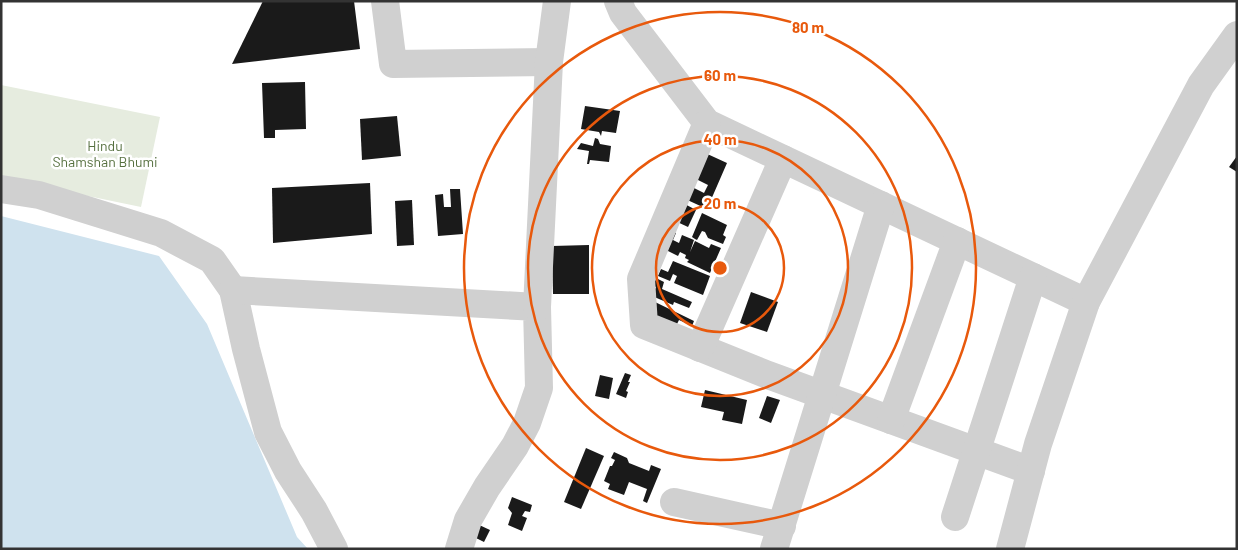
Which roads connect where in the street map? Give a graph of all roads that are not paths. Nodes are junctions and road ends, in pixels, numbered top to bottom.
1 (385, 1) edge
2 (557, 1) edge
3 (618, 1) edge
4 (1237, 35) edge
5 (549, 62) junction
6 (707, 123) junction
7 (783, 159) junction
8 (1, 189) edge
9 (881, 205) junction
10 (957, 241) junction
11 (1033, 277) junction
12 (232, 290) junction
13 (1086, 302) junction
14 (537, 307) junction
15 (700, 348) junction
16 (822, 395) junction
17 (891, 420) junction
18 (976, 451) junction
19 (1031, 471) junction
20 (674, 502) dead end
21 (955, 517) dead end
22 (778, 537) edge
23 (334, 549) edge
24 (459, 549) edge
25 (1010, 549) edge

1 - 5 street
2 - 5 street
3 - 6 street
4 - 13 street
5 - 14 street
6 - 7 street
6 - 15 street
7 - 9 street
7 - 15 street
8 - 12 street
9 - 10 street
9 - 16 street
10 - 11 street
10 - 17 street
11 - 13 street
11 - 18 street
12 - 14 street
12 - 23 street
13 - 19 street
14 - 24 street
15 - 16 street
16 - 17 street
16 - 22 street
17 - 18 street
18 - 19 street
18 - 21 street
19 - 25 street
20 - 22 street

